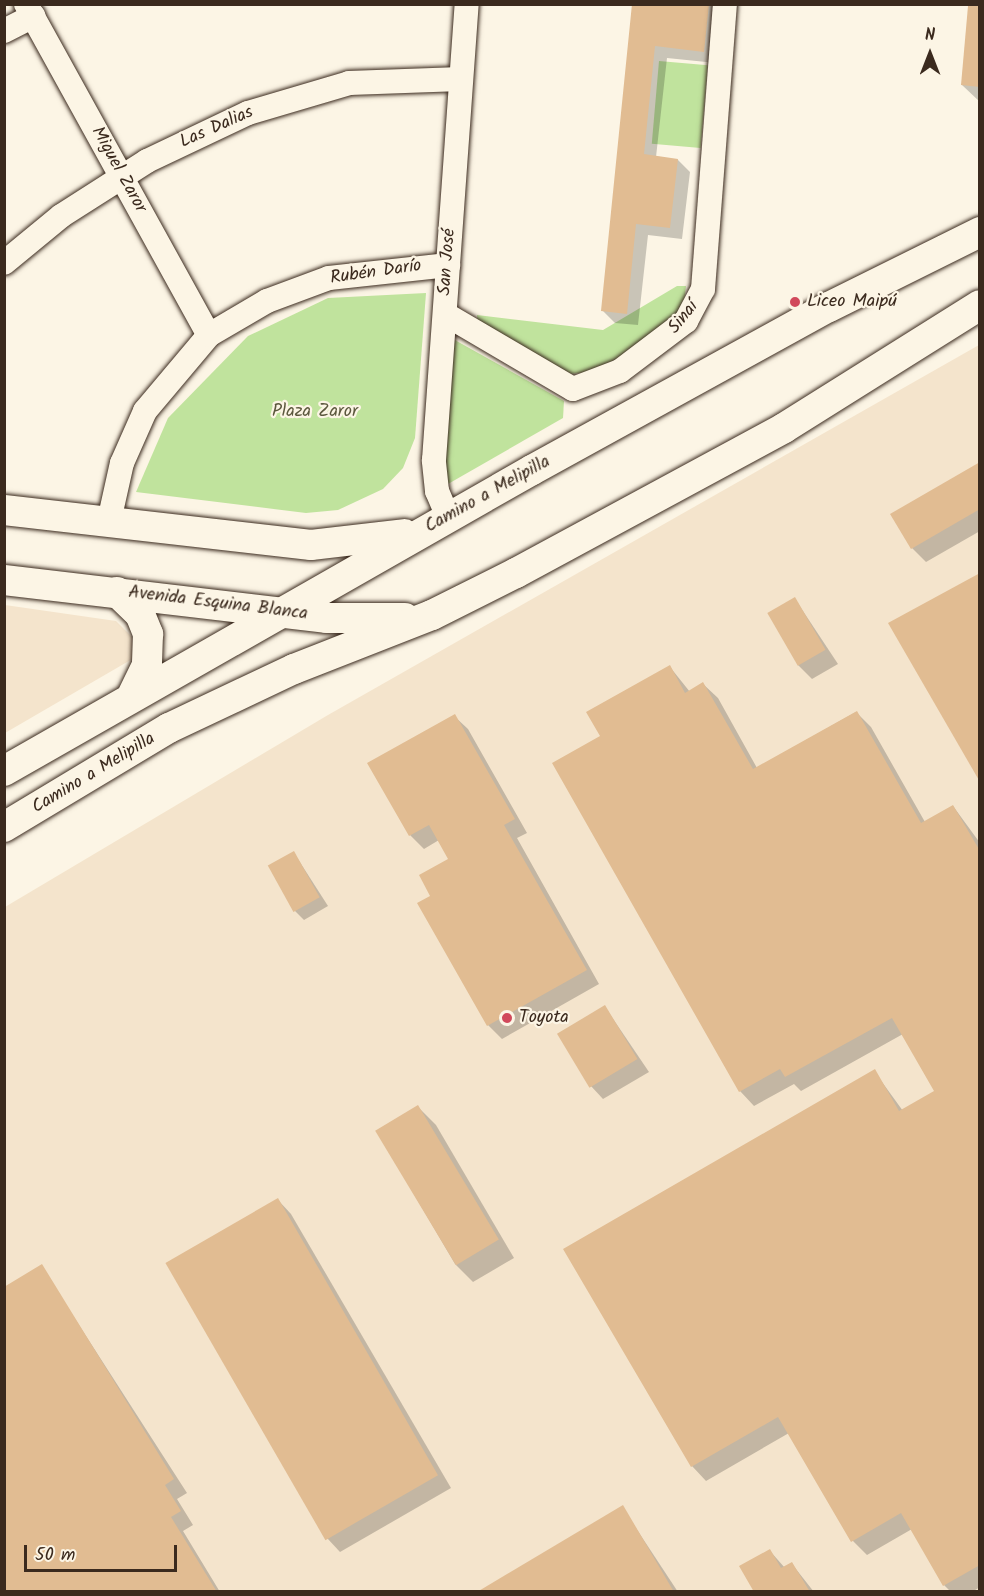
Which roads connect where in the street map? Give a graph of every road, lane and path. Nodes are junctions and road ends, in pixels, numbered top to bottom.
1 (467, 4) edge
2 (725, 4) edge
3 (30, 10) edge
4 (4, 31) edge
5 (461, 79) junction
6 (122, 177) junction
7 (980, 232) edge
8 (4, 263) edge
9 (448, 265) junction
10 (980, 305) edge
11 (445, 314) junction
12 (209, 335) junction
13 (4, 510) edge
14 (109, 521) junction
15 (436, 524) junction
16 (4, 580) edge
17 (117, 592) junction
18 (280, 613) junction
19 (432, 615) junction
20 (134, 694) junction
21 (4, 771) edge
22 (4, 827) edge

1 - 5 street, San José
2 - 11 street, Sinaí
3 - 4 street
3 - 6 street, Miguel Zaror
5 - 6 street, Las Dalias
5 - 9 street, San José
6 - 8 street, Las Dalias
6 - 12 street, Miguel Zaror
7 - 15 main road, Camino a Melipilla
9 - 11 street, San José
9 - 12 street, Rubén Darío
10 - 19 main road, Camino a Melipilla
11 - 15 street, San José
12 - 14 street, Rubén Darío
13 - 14 main road
14 - 15 main road
15 - 18 main road, Camino a Melipilla
16 - 17 main road, Avenida Esquina Blanca
17 - 18 main road, Avenida Esquina Blanca
17 - 20 main road
18 - 19 main road, Avenida Esquina Blanca
18 - 20 main road, Camino a Melipilla
19 - 22 main road, Camino a Melipilla
20 - 21 main road, Camino a Melipilla

